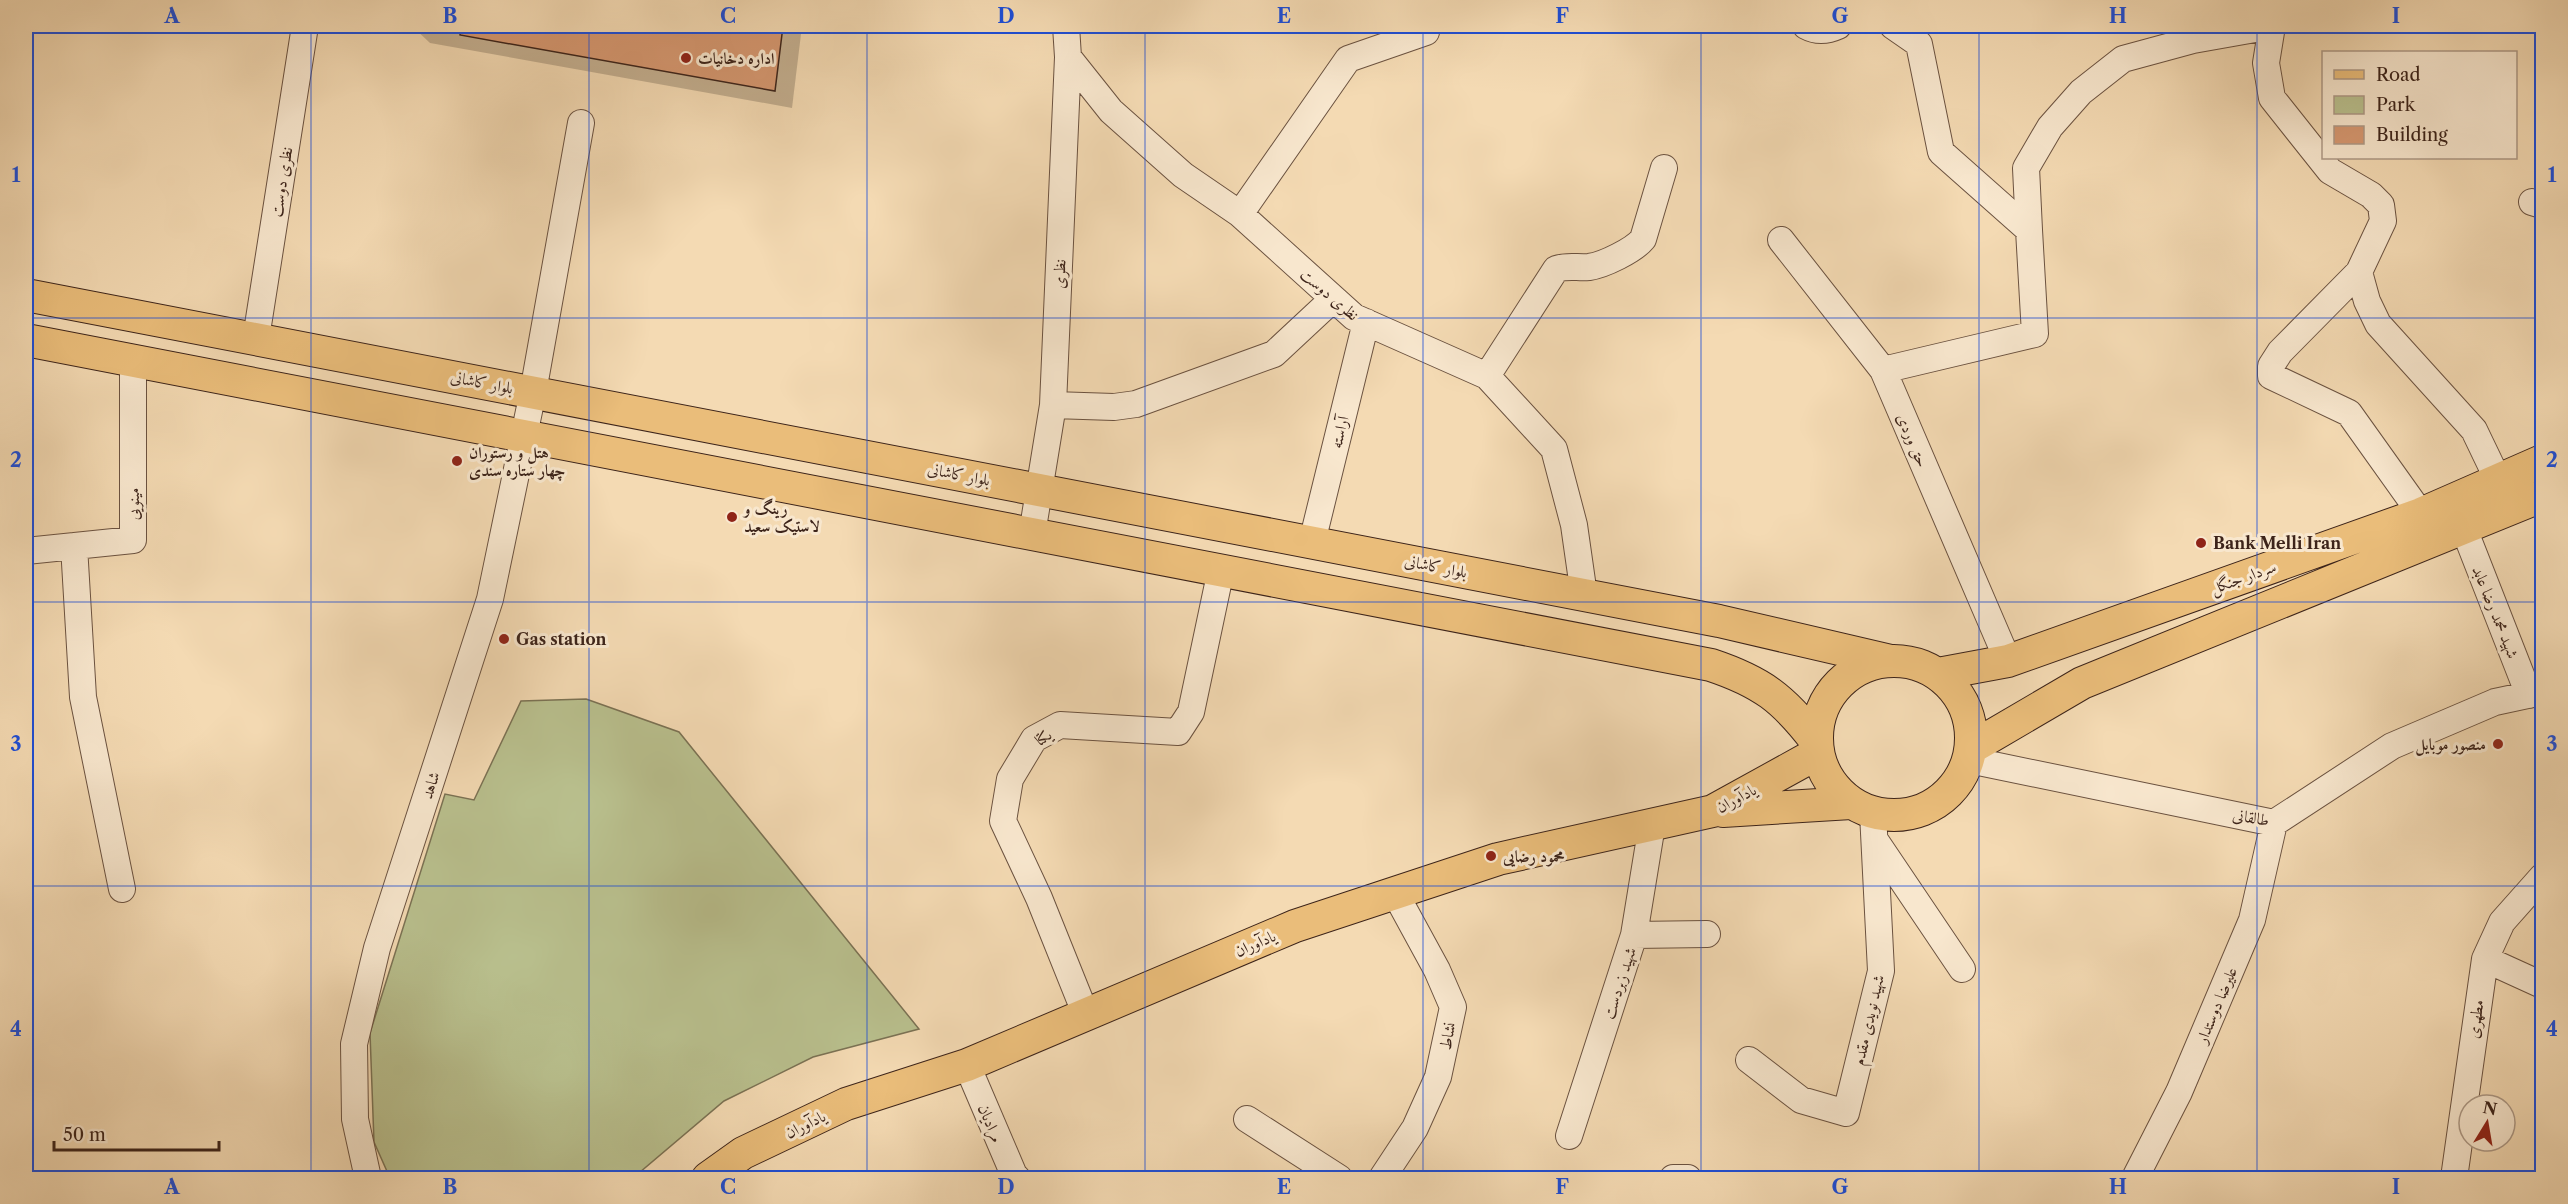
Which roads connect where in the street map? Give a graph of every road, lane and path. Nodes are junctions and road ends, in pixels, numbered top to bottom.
1 (305, 26) edge
2 (1066, 26) edge
3 (1806, 26) edge
4 (1838, 26) edge
5 (1893, 26) edge
6 (2272, 26) edge
7 (1426, 32) dead end
8 (1068, 57) junction
9 (581, 123) dead end
10 (1664, 168) dead end
11 (1240, 214) junction
12 (2029, 230) junction
13 (1781, 240) dead end
14 (2360, 272) junction
15 (26, 295) edge
16 (1333, 299) junction
17 (173, 322) junction
18 (1366, 322) junction
19 (256, 338) junction
20 (26, 340) edge
21 (133, 360) junction
22 (165, 366) junction
23 (1882, 370) junction
24 (1487, 376) junction
25 (533, 392) junction
26 (1053, 405) junction
27 (525, 435) junction
28 (2542, 461) edge
29 (2498, 480) junction
30 (1041, 490) junction
31 (2542, 496) edge
32 (2453, 499) junction
33 (2421, 514) junction
34 (2464, 530) junction
35 (1032, 534) junction
36 (1312, 542) junction
37 (74, 546) junction
38 (26, 550) edge
39 (1221, 570) junction
40 (1584, 595) junction
41 (1891, 661) junction
42 (2008, 661) junction
43 (1938, 674) junction
44 (2536, 693) edge
45 (1817, 747) junction
46 (1970, 754) junction
47 (1713, 811) junction
48 (1866, 818) junction
49 (2274, 823) junction
50 (1652, 825) junction
51 (2542, 877) edge
52 (122, 890) dead end
53 (1395, 893) junction
54 (1707, 934) dead end
55 (1634, 935) junction
56 (2485, 959) junction
57 (1962, 969) dead end
58 (2542, 985) edge
59 (1086, 1015) junction
60 (1749, 1060) dead end
61 (967, 1065) junction
62 (1247, 1119) dead end
63 (1569, 1136) dead end
64 (1014, 1178) edge
65 (368, 1179) edge
66 (708, 1179) edge
67 (1339, 1179) edge
68 (1382, 1179) edge
69 (1673, 1179) edge
70 (1688, 1179) edge
71 (2135, 1179) edge
72 (2454, 1179) edge

1 - 19 street, نظری دوست
2 - 8 street, نظری
3 - 4 street
5 - 12 street
6 - 12 street
6 - 14 street
7 - 11 street
8 - 11 street, نظری دوست
8 - 26 street, نظری
9 - 25 street, شاهد
10 - 24 street
11 - 16 street, نظری دوست
12 - 23 street
13 - 23 street, حق وردی
14 - 29 street
14 - 33 street
15 - 17 main road, بلوار کاشانی
16 - 18 street, نظری دوست
16 - 26 street
17 - 19 main road, بلوار کاشانی
17 - 22 main road
18 - 24 street, نظری دوست
18 - 36 street, آراسته
19 - 25 main road, بلوار کاشانی
20 - 21 main road
21 - 22 main road
21 - 37 street, مینویی
22 - 27 main road
23 - 42 street, حق وردی
24 - 40 street, نظری دوست
25 - 27 street, شاهد
25 - 30 main road, بلوار کاشانی
26 - 30 street, نظری
27 - 35 main road
27 - 65 street, شاهد
28 - 29 main road, سردار جنگل
29 - 32 main road, سردار جنگل
30 - 35 street, نظری
30 - 36 main road, بلوار کاشانی
31 - 34 main road
32 - 33 main road, سردار جنگل
32 - 34 street, شهید محمد رضا عابد
33 - 42 main road, سردار جنگل
34 - 44 street, شهید محمد رضا عابد
34 - 46 main road
35 - 39 main road
36 - 40 main road, بلوار کاشانی
37 - 38 street, مینویی
37 - 52 street
39 - 45 main road
39 - 59 street, یکتا
40 - 41 main road, بلوار کاشانی
41 - 43 main road
41 - 45 main road
42 - 43 main road, سردار جنگل
43 - 46 main road
44 - 49 street, طالقانی
45 - 47 main road, یادآوران
45 - 48 main road
46 - 48 main road
46 - 49 street, طالقانی
47 - 48 main road
47 - 50 main road, یادآوران
48 - 57 street
48 - 60 street, شهید نویدی مقدم
49 - 71 street, علیرضا دوستدار
50 - 53 main road, یادآوران
50 - 55 street, شهید زبردست
51 - 56 street, مطهری
53 - 59 main road, یادآوران
53 - 68 street, نشاط
54 - 55 street
55 - 63 street, شهید زبردست
56 - 58 street
56 - 72 street, مطهری
59 - 61 main road, یادآوران
61 - 64 street, مرادیان
61 - 66 main road, یادآوران
62 - 67 street
69 - 70 street

